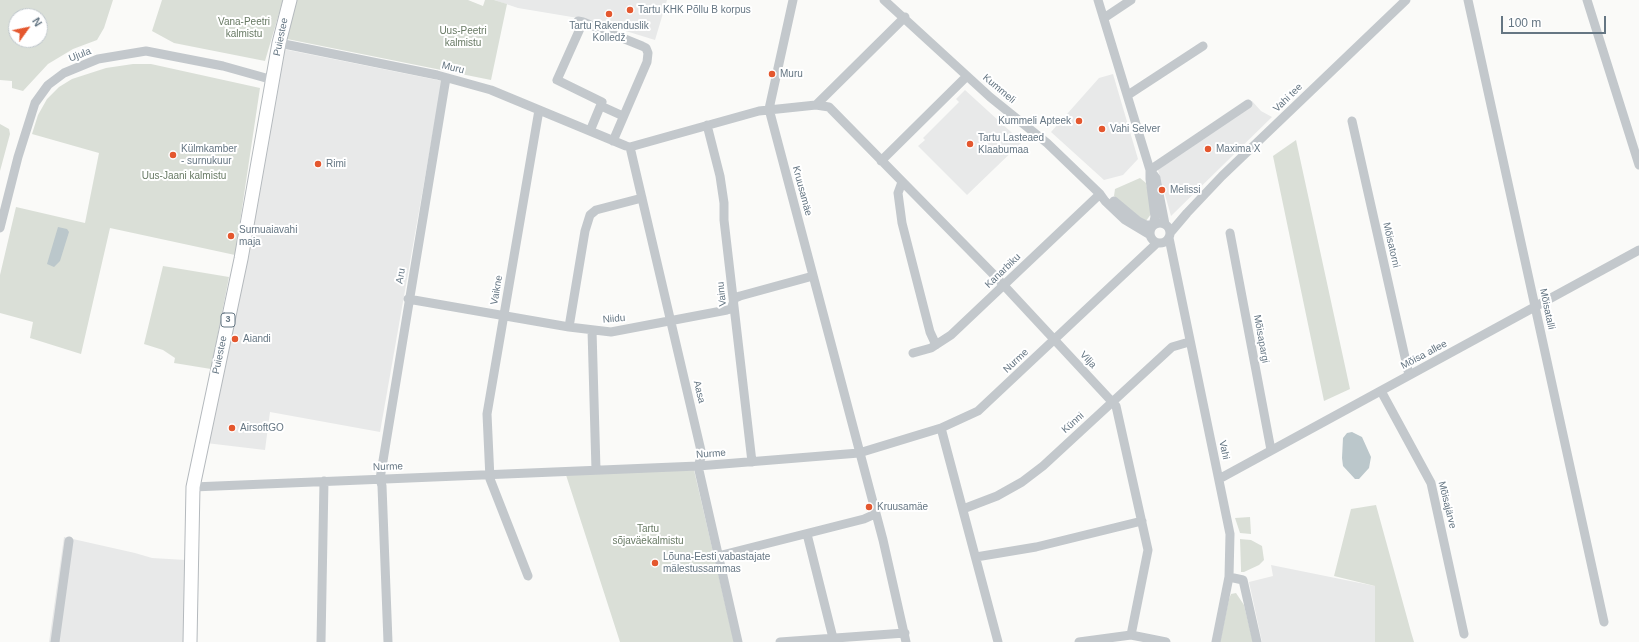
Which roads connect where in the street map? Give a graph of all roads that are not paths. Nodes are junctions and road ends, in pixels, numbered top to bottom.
1 (290, 0) edge
2 (793, 0) edge
3 (884, 0) edge
4 (1098, 0) edge
5 (1131, 0) edge
6 (1406, 0) edge
7 (1468, 0) edge
8 (1587, 0) edge
9 (905, 17) junction
10 (1104, 18) junction
11 (279, 43) junction
12 (1204, 46) dead end
13 (967, 76) junction
14 (446, 78) junction
15 (273, 80) junction
16 (1128, 95) junction
17 (1248, 104) dead end
18 (816, 105) junction
19 (600, 106) junction
20 (539, 110) junction
21 (769, 110) junction
22 (624, 116) junction
23 (1352, 121) dead end
24 (707, 124) junction
25 (590, 131) junction
26 (613, 141) junction
27 (630, 147) junction
28 (881, 161) junction
29 (1639, 165) edge
30 (1150, 170) junction
31 (902, 182) junction
32 (1100, 194) junction
33 (642, 198) junction
34 (1187, 213) junction
35 (1165, 224) junction
36 (1153, 225) junction
37 (0, 228) edge
38 (1230, 232) dead end
39 (1150, 235) junction
40 (1170, 236) junction
41 (1158, 243) junction
42 (1639, 250) edge
43 (1174, 264) junction
44 (812, 276) junction
45 (1004, 286) junction
46 (408, 299) junction
47 (734, 303) junction
48 (1536, 306) junction
49 (504, 315) junction
50 (671, 321) junction
51 (569, 327) junction
52 (592, 330) junction
53 (1054, 340) junction
54 (1189, 342) junction
55 (936, 345) junction
56 (914, 353) dead end
57 (1409, 375) junction
58 (1381, 391) junction
59 (1112, 402) junction
60 (941, 428) junction
61 (1271, 450) junction
62 (859, 453) junction
63 (752, 462) junction
64 (698, 466) junction
65 (596, 470) junction
66 (489, 474) junction
67 (1218, 478) junction
68 (380, 479) junction
69 (324, 481) junction
70 (193, 488) junction
71 (963, 509) junction
72 (875, 514) junction
73 (1142, 521) junction
74 (807, 534) junction
75 (69, 542) dead end
76 (718, 556) junction
77 (976, 557) junction
78 (528, 576) dead end
79 (1229, 577) junction
80 (1604, 622) dead end
81 (1464, 634) dead end
82 (1131, 635) junction
83 (833, 638) junction
84 (906, 638) edge
85 (55, 642) edge
86 (190, 642) edge
87 (321, 642) edge
88 (388, 642) edge
89 (738, 642) edge
90 (780, 642) edge
91 (998, 642) edge
92 (1079, 642) edge
93 (1166, 642) edge
94 (1216, 642) edge
95 (1257, 642) edge

1 - 11 highway, Puiestee / 3
2 - 21 street, Kruusamäe
3 - 9 street, Kummeli
4 - 10 street
5 - 10 street
6 - 34 street, Vahi tee
7 - 48 street, Mõisatalli
8 - 29 street
9 - 13 street, Kummeli
9 - 18 street
10 - 16 street
11 - 14 street, Muru
11 - 15 highway, Puiestee / 3
12 - 16 street
13 - 28 street
13 - 32 street, Kummeli
14 - 20 street, Muru
14 - 46 street, Aru
15 - 37 street, Ujula
15 - 70 highway, Puiestee / 3
16 - 30 street
17 - 30 street
18 - 21 street
18 - 28 street, Vilja
19 - 22 street
19 - 22 street
19 - 25 street
20 - 25 street, Muru
20 - 49 street, Vaikne
21 - 24 street
21 - 44 street, Kruusamäe
22 - 26 street
23 - 57 street, Mõisatorni
24 - 27 street
24 - 47 street, Vainu
25 - 26 street, Muru
26 - 27 street, Muru
27 - 33 street, Aasa
28 - 31 street, Vilja
30 - 35 street
30 - 36 street
31 - 45 street, Vilja
31 - 55 street
32 - 36 street, Kummeli
32 - 39 street, Kummeli
32 - 45 street, Kanarbiku
33 - 50 street, Aasa
33 - 51 street
34 - 35 street, Vahi tee
34 - 40 street, Vahi tee
35 - 36 street
35 - 40 street
36 - 39 street
38 - 61 street, Mõisapargi
39 - 41 street
40 - 41 street
40 - 43 street, Vahi
41 - 43 street, Vahi
41 - 53 street, Nurme
42 - 48 street, Mõisa allee
43 - 54 street, Vahi
44 - 47 street, Niidu
44 - 62 street, Kruusamäe
45 - 53 street, Vilja
45 - 55 street, Kanarbiku
46 - 49 street, Niidu
46 - 68 street, Aru
47 - 50 street, Niidu
47 - 63 street, Vainu
48 - 57 street, Mõisa allee
48 - 80 street, Mõisatalli
49 - 51 street, Niidu
49 - 66 street, Vaikne
50 - 52 street, Niidu
50 - 64 street, Aasa
51 - 52 street, Niidu
52 - 65 street
53 - 59 street, Vilja
53 - 60 street, Nurme
54 - 59 street, Künni
54 - 67 street, Vahi
55 - 56 street, Kanarbiku
57 - 58 street, Mõisa allee
58 - 61 street, Mõisa allee
58 - 81 street, Mõisajärve
59 - 71 street, Künni
59 - 73 street, Vilja
60 - 62 street, Nurme
60 - 71 street
61 - 67 street, Mõisa allee
62 - 63 street, Nurme
62 - 72 street, Kruusamäe
63 - 64 street, Nurme
64 - 65 street, Nurme
64 - 76 street, Aasa
65 - 66 street, Nurme
66 - 68 street, Nurme
66 - 78 street, Vaikne
67 - 79 street, Vahi
68 - 69 street, Nurme
68 - 88 street, Aru
69 - 70 street, Nurme
69 - 87 street
70 - 86 highway, Puiestee / 3
71 - 77 street
72 - 74 street
72 - 84 street, Kruusamäe
73 - 77 street
73 - 82 street, Vilja
74 - 76 street
74 - 83 street
75 - 85 street
76 - 89 street, Aasa
77 - 91 street
79 - 94 street, Vahi
79 - 95 street
82 - 92 street
82 - 93 street
83 - 84 street
83 - 90 street

